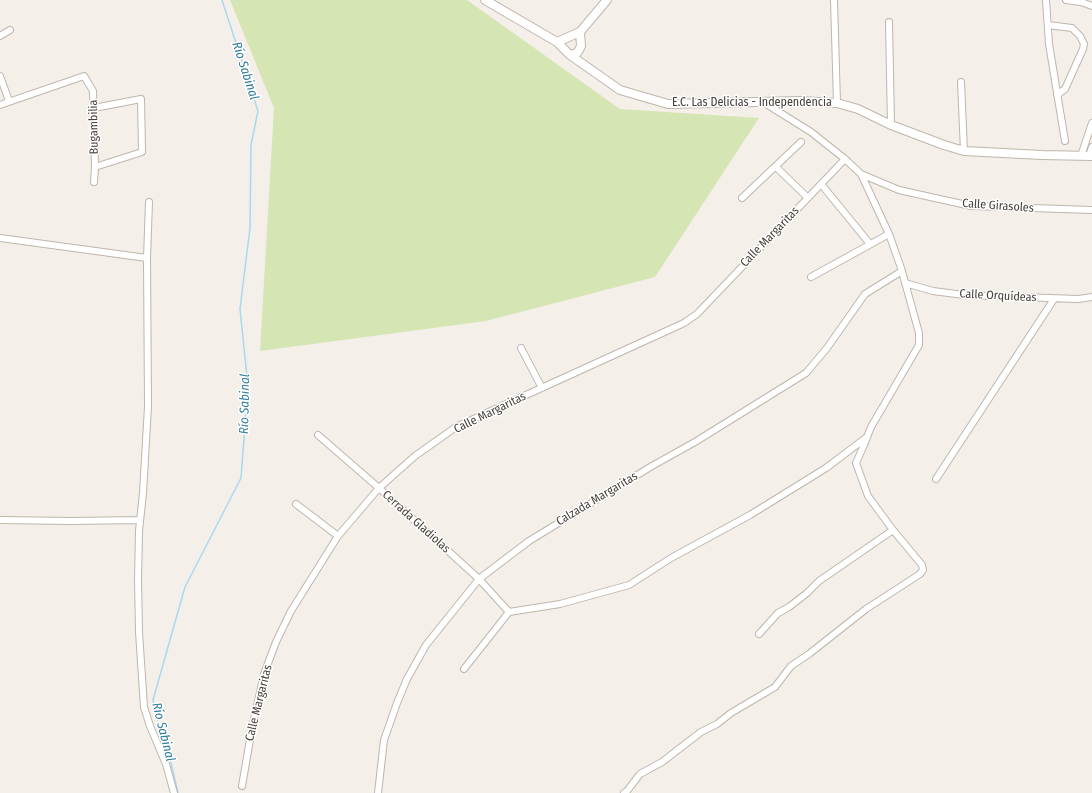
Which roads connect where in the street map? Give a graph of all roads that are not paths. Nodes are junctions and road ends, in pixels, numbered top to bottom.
1 (485, 0) edge
2 (607, 0) edge
3 (834, 0) edge
4 (1046, 0) edge
5 (1066, 0) edge
6 (1092, 6) edge
7 (889, 22) dead end
8 (1048, 25) junction
9 (10, 30) dead end
10 (580, 32) junction
11 (0, 36) edge
12 (557, 42) junction
13 (570, 55) junction
14 (0, 76) edge
15 (961, 82) dead end
16 (1056, 95) junction
17 (9, 101) junction
18 (763, 102) junction
19 (837, 103) junction
20 (0, 105) edge
21 (94, 108) junction
22 (1092, 123) edge
23 (891, 125) junction
24 (1065, 141) dead end
25 (801, 142) dead end
26 (1092, 147) edge
27 (964, 150) junction
28 (1087, 156) edge
29 (845, 159) junction
30 (95, 167) junction
31 (776, 167) junction
32 (860, 174) junction
33 (94, 182) dead end
34 (821, 184) junction
35 (742, 198) dead end
36 (808, 198) junction
37 (149, 202) dead end
38 (1092, 210) edge
39 (889, 234) junction
40 (0, 238) edge
41 (870, 244) junction
42 (147, 258) junction
43 (902, 271) junction
44 (811, 277) dead end
45 (905, 283) junction
46 (1092, 297) edge
47 (1054, 299) junction
48 (522, 348) dead end
49 (542, 388) junction
50 (318, 435) dead end
51 (867, 438) junction
52 (936, 479) dead end
53 (379, 488) junction
54 (296, 504) dead end
55 (0, 520) edge
56 (139, 520) junction
57 (893, 530) junction
58 (338, 536) junction
59 (479, 579) junction
60 (509, 612) junction
61 (759, 634) dead end
62 (464, 669) dead end
63 (242, 786) dead end
64 (174, 793) edge
65 (378, 793) edge
66 (624, 793) edge

1 - 12 street, E.C. Las Delicias - Independencia
2 - 10 street
3 - 19 street
4 - 8 street
5 - 6 street
7 - 23 street
8 - 16 street
8 - 16 street
9 - 11 street
10 - 12 street
10 - 13 street
12 - 13 street, E.C. Las Delicias - Independencia
13 - 18 street, E.C. Las Delicias - Independencia
14 - 17 street
15 - 27 street
16 - 24 street
17 - 20 street
17 - 21 street, Bugambilia
18 - 19 street, E.C. Las Delicias - Independencia
18 - 29 street
19 - 23 street, E.C. Las Delicias - Independencia
21 - 30 street, Bugambilia
21 - 30 street
22 - 28 street
23 - 27 street, E.C. Las Delicias - Independencia
25 - 31 street
26 - 28 street
27 - 28 street, E.C. Las Delicias - Independencia
29 - 32 street
29 - 34 street, Calle Margaritas
30 - 33 street, Bugambilia
31 - 35 street
31 - 36 street
32 - 38 street, Calle Girasoles
32 - 39 street
34 - 36 street, Calle Margaritas
34 - 41 street
36 - 49 street, Calle Margaritas
37 - 42 street
39 - 41 street
39 - 43 street
40 - 42 street
41 - 44 street
42 - 56 street
43 - 45 street
43 - 59 street, Calzada Margaritas
45 - 47 street, Calle Orquídeas
45 - 51 street
46 - 47 street, Calle Orquídeas
47 - 52 street
48 - 49 street
49 - 53 street, Calle Margaritas
50 - 53 street, Cerrada Gladiolas
51 - 57 street
51 - 60 street
53 - 58 street, Calle Margaritas
53 - 59 street, Cerrada Gladiolas
54 - 58 street
55 - 56 street
56 - 64 street
57 - 61 street
57 - 66 street
58 - 63 street, Calle Margaritas
59 - 60 street, Cerrada Gladiolas
59 - 65 street, Calzada Margaritas
60 - 62 street

